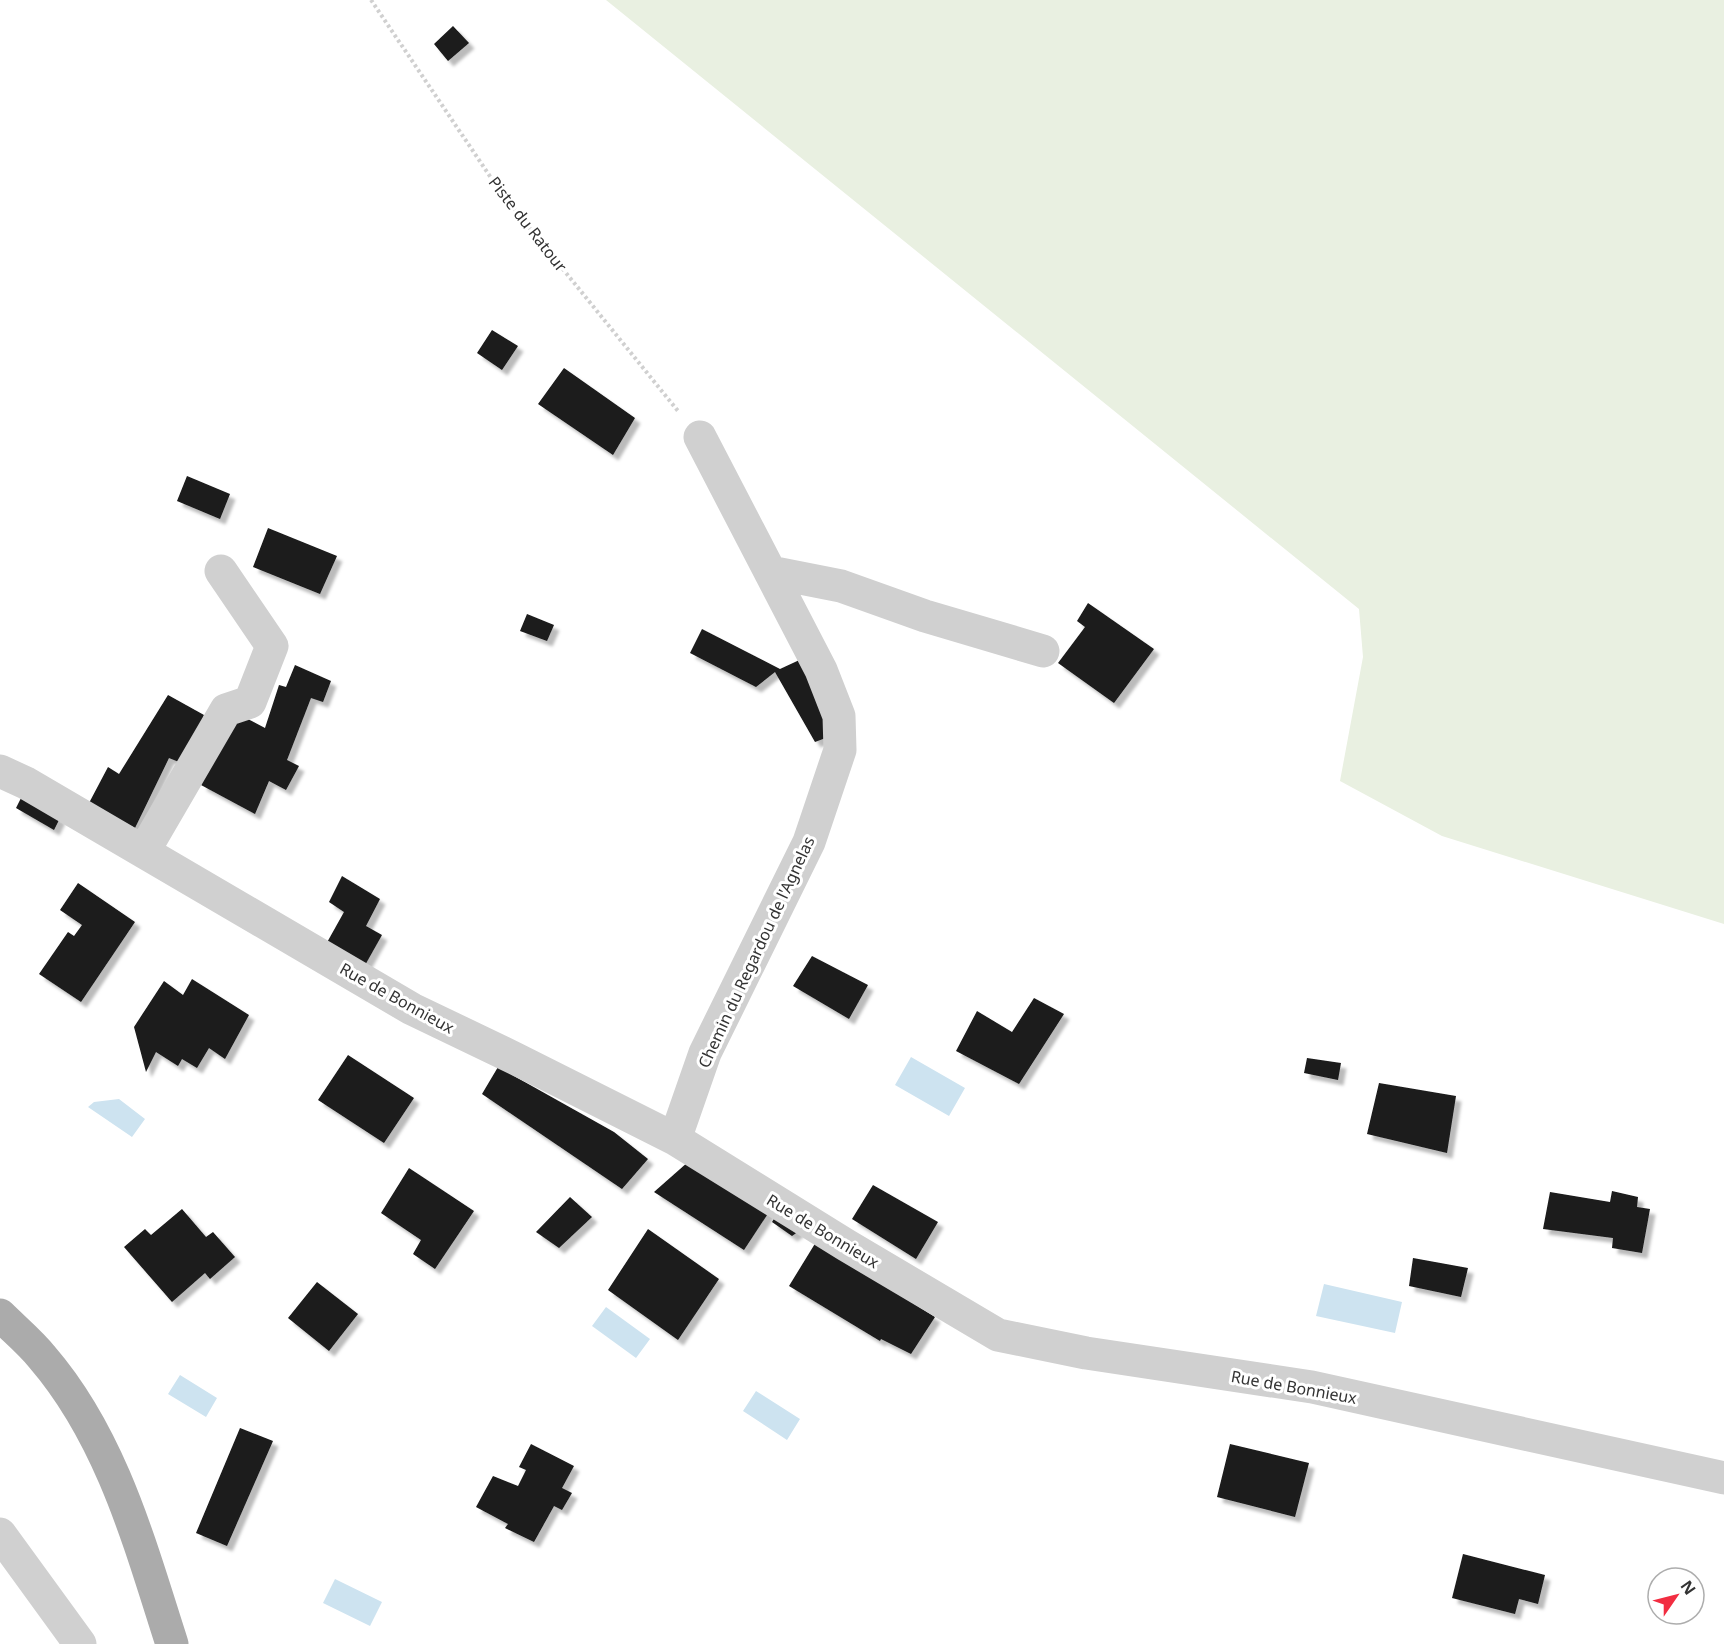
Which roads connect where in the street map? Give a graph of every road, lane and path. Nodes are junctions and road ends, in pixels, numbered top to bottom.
1 (370, 0) edge
2 (700, 437) joint
3 (221, 571) dead end
4 (770, 572) junction
5 (1043, 651) dead end
6 (0, 771) edge
7 (144, 851) junction
8 (675, 1140) junction
9 (0, 1315) edge
10 (1724, 1478) edge
11 (0, 1534) edge
12 (80, 1644) edge
13 (172, 1644) edge

1 - 2 path, Piste du Ratour
2 - 4 street, Chemin du Regardou de l'Agnelas
3 - 7 street
4 - 5 street
4 - 8 street, Chemin du Regardou de l'Agnelas
6 - 7 street, Rue de Bonnieux
7 - 8 street, Rue de Bonnieux
8 - 10 street, Rue de Bonnieux
9 - 13 main road
11 - 12 street

